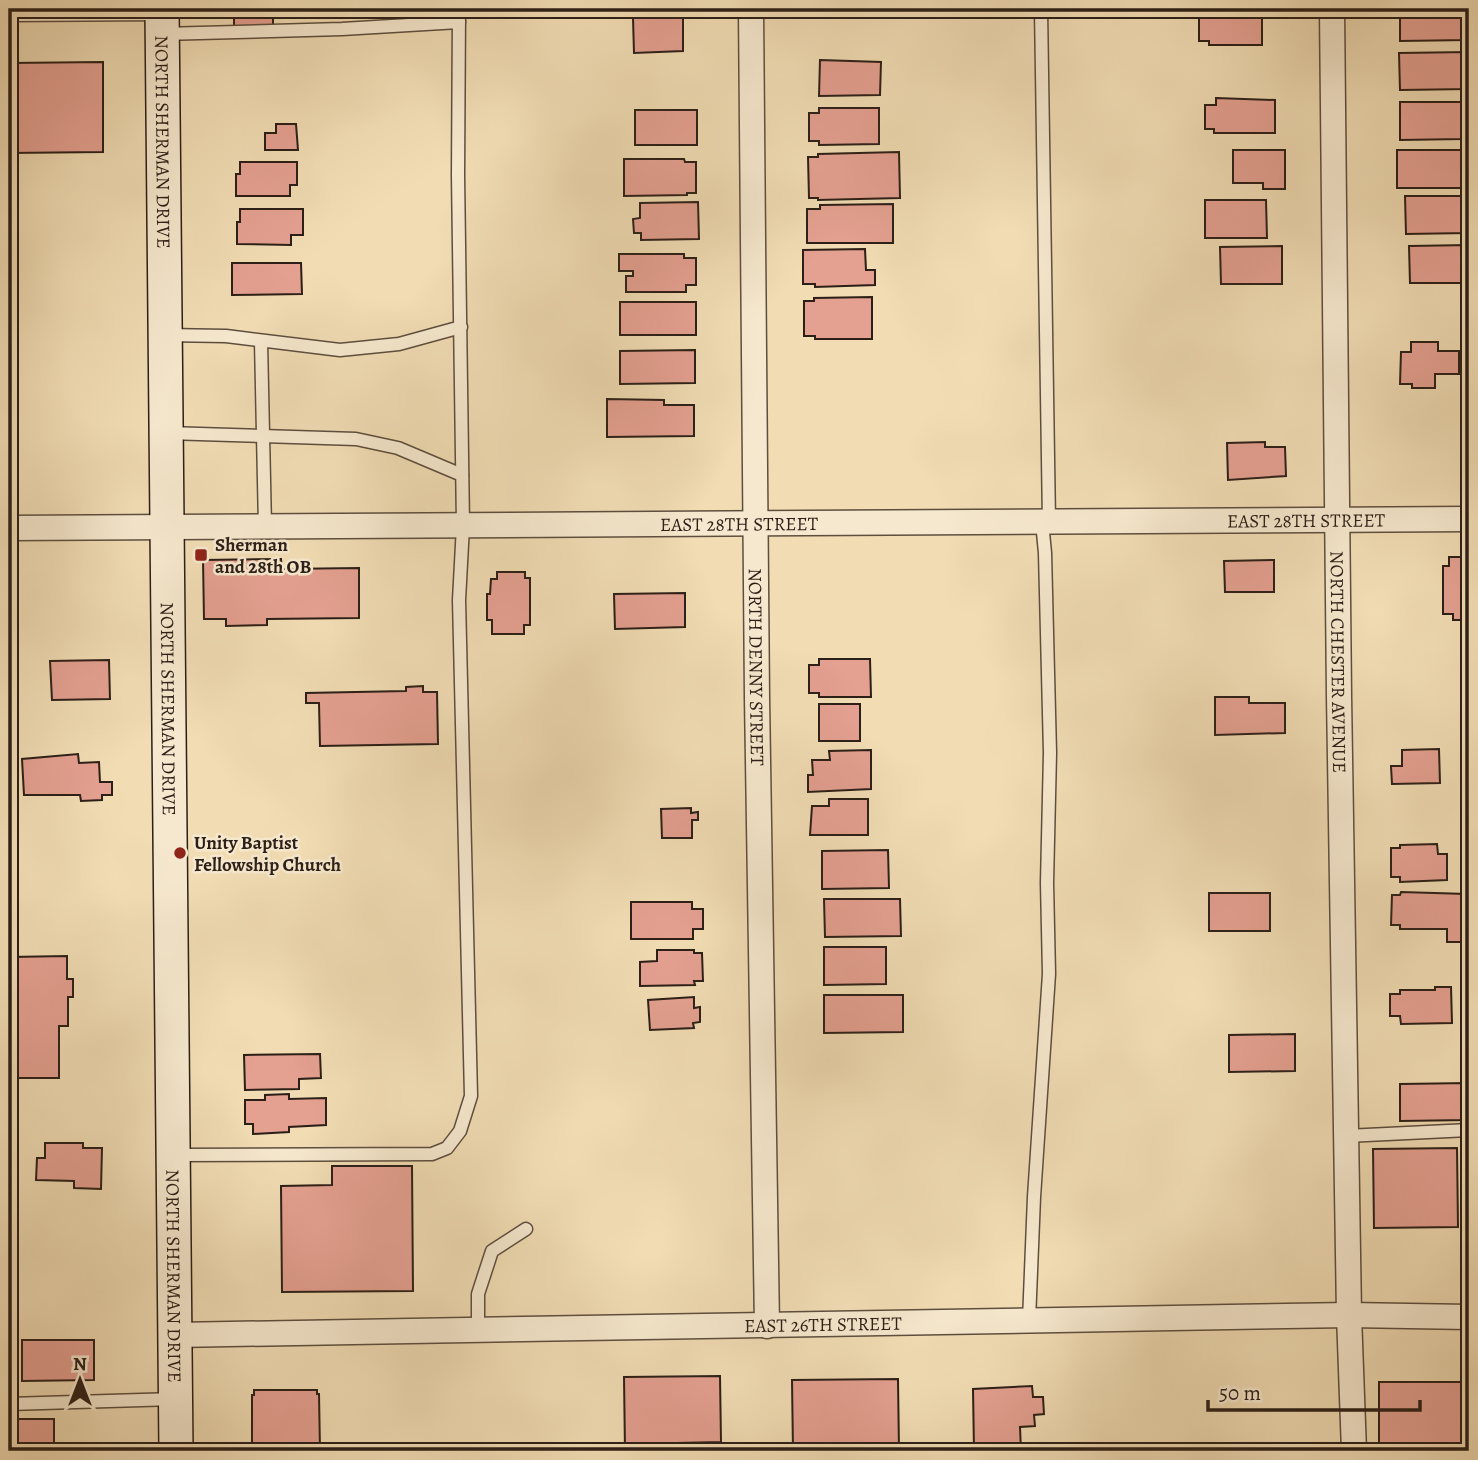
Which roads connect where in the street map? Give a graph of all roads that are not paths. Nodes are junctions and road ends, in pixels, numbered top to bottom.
1 (751, 9) edge
2 (1041, 9) edge
3 (1332, 9) edge
4 (9, 15) edge
5 (459, 15) edge
6 (162, 19) edge
7 (461, 327) junction
8 (165, 335) junction
9 (261, 341) junction
10 (166, 433) junction
11 (264, 436) junction
12 (463, 475) junction
13 (1469, 519) edge
14 (1336, 520) junction
15 (1046, 522) junction
16 (755, 525) junction
17 (463, 526) junction
18 (167, 527) junction
19 (265, 527) junction
20 (9, 528) edge
21 (1469, 1130) edge
22 (1346, 1136) junction
23 (173, 1155) junction
24 (526, 1229) dead end
25 (1349, 1315) junction
26 (1469, 1317) edge
27 (1029, 1321) junction
28 (767, 1326) junction
29 (478, 1331) junction
30 (174, 1335) junction
31 (175, 1399) junction
32 (9, 1404) edge
33 (176, 1451) edge
34 (1354, 1451) edge

1 - 16 street, NORTH DENNY STREET
2 - 15 lane
3 - 14 street, NORTH CHESTER AVENUE
4 - 6 lane
5 - 6 lane
5 - 7 lane
6 - 8 main road, NORTH SHERMAN DRIVE
7 - 9 lane
7 - 12 lane
8 - 9 lane
8 - 10 main road, NORTH SHERMAN DRIVE
9 - 11 lane
10 - 11 lane
10 - 18 main road, NORTH SHERMAN DRIVE
11 - 12 lane
11 - 19 lane
12 - 17 lane
13 - 14 street, EAST 28TH STREET
14 - 15 street, EAST 28TH STREET
14 - 22 street, NORTH CHESTER AVENUE
15 - 16 street, EAST 28TH STREET
15 - 27 lane
16 - 17 street, EAST 28TH STREET
16 - 28 street, NORTH DENNY STREET
17 - 19 street, EAST 28TH STREET
17 - 23 lane
18 - 19 street, EAST 28TH STREET
18 - 20 street, EAST 28TH STREET
18 - 23 main road, NORTH SHERMAN DRIVE
21 - 22 lane
22 - 25 street, NORTH CHESTER AVENUE
23 - 30 main road, NORTH SHERMAN DRIVE
24 - 29 lane
25 - 26 street, EAST 26TH STREET
25 - 27 street, EAST 26TH STREET
25 - 34 street, NORTH CHESTER AVENUE
27 - 28 street, EAST 26TH STREET
28 - 29 street, EAST 26TH STREET
29 - 30 street, EAST 26TH STREET
30 - 31 main road, NORTH SHERMAN DRIVE
31 - 32 lane
31 - 33 main road, NORTH SHERMAN DRIVE

